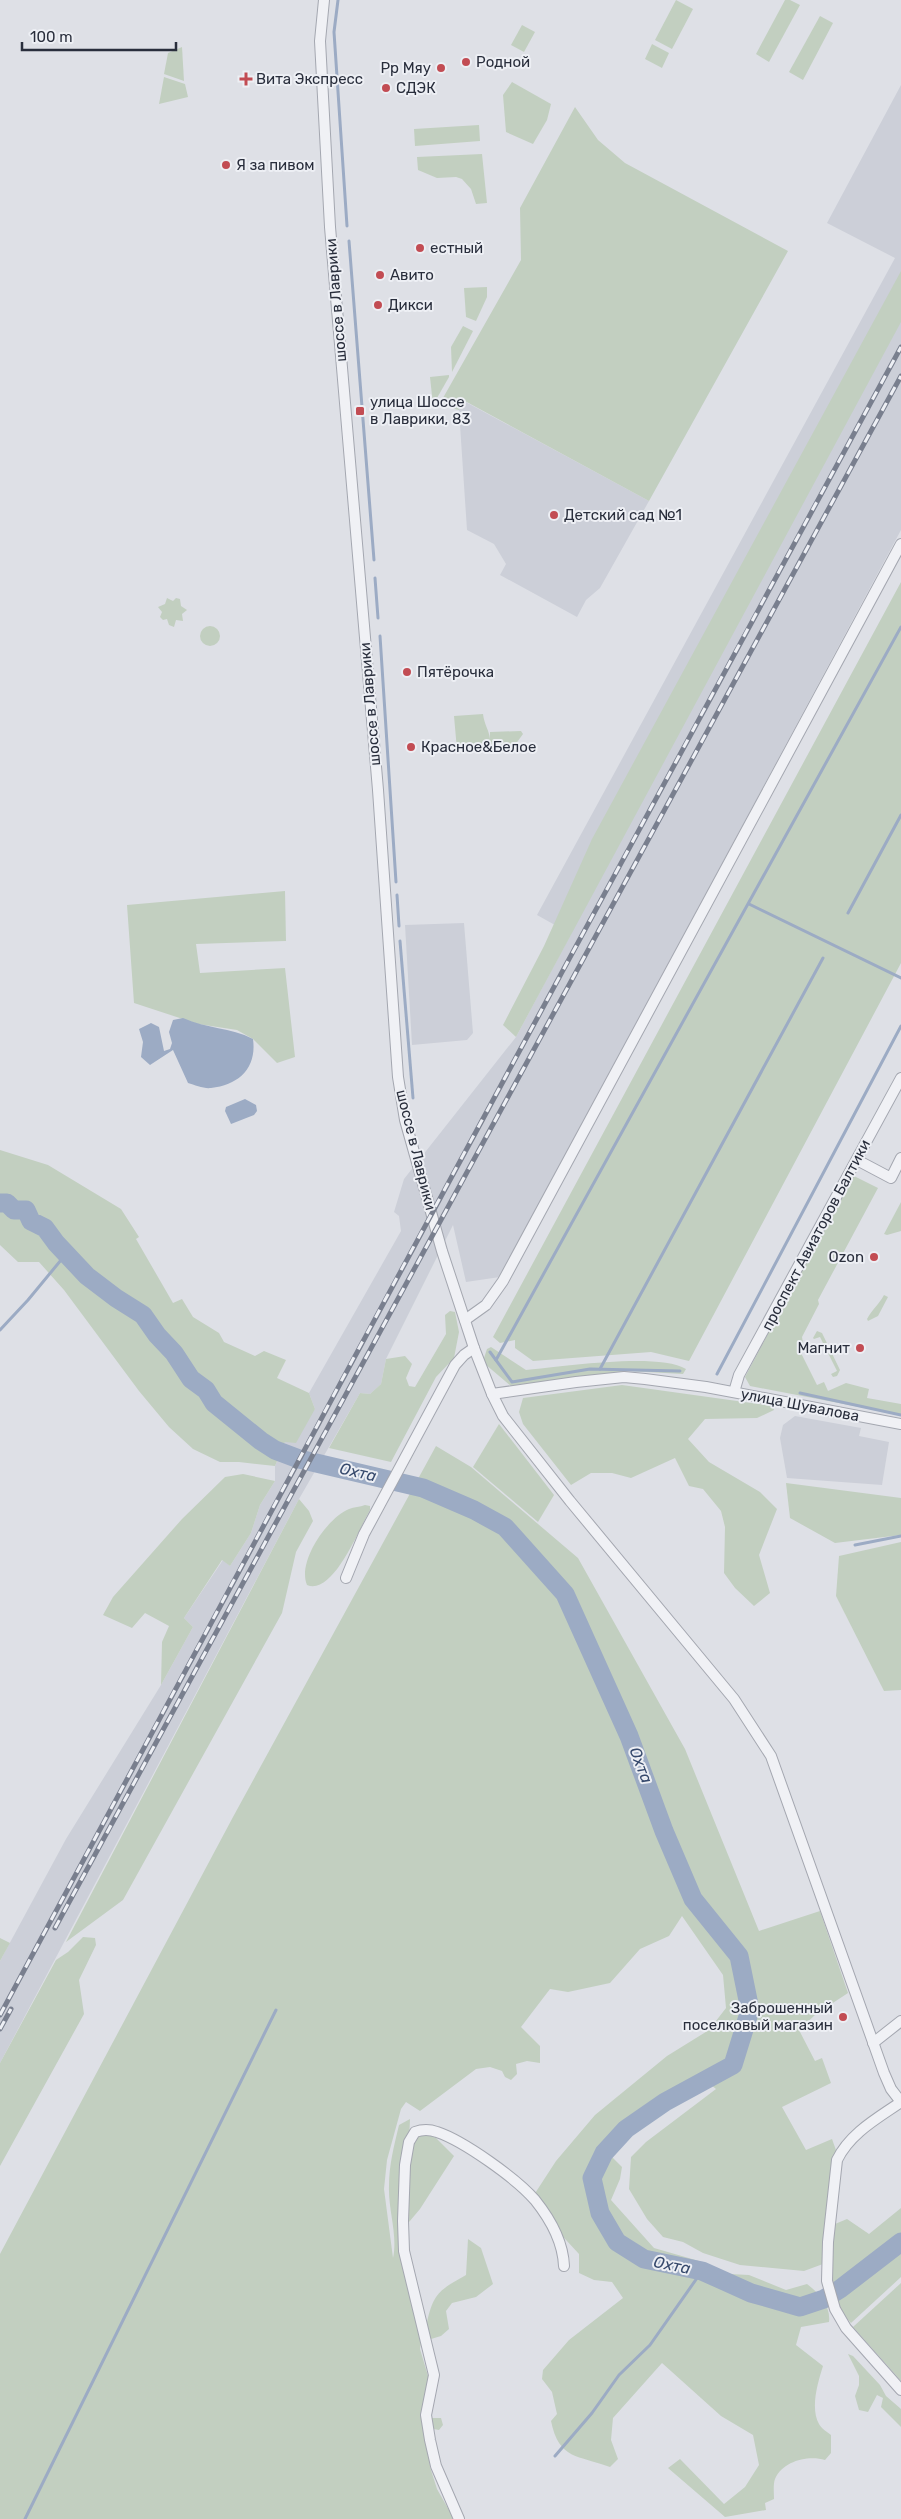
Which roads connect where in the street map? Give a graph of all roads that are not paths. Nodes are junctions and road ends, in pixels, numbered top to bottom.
1 (324, 0) edge
2 (901, 544) edge
3 (901, 1078) edge
4 (901, 1158) edge
5 (856, 1160) junction
6 (465, 1320) junction
7 (474, 1348) junction
8 (734, 1392) junction
9 (492, 1394) junction
10 (901, 1424) edge
11 (346, 1578) dead end
12 (901, 2021) edge
13 (874, 2043) junction
14 (564, 2266) dead end
15 (901, 2390) edge
16 (458, 2519) edge

1 - 6 street, шоссе в Лаврики
2 - 6 street
3 - 5 street, проспект Авиаторов Балтики
4 - 5 street
5 - 8 street, проспект Авиаторов Балтики
6 - 7 street, шоссе в Лаврики
7 - 9 street, шоссе в Лаврики
7 - 11 street
8 - 9 street, улица Шувалова
8 - 10 street, улица Шувалова
9 - 13 street, шоссе в Лаврики
12 - 13 street
13 - 15 street, шоссе в Лаврики
14 - 16 street

